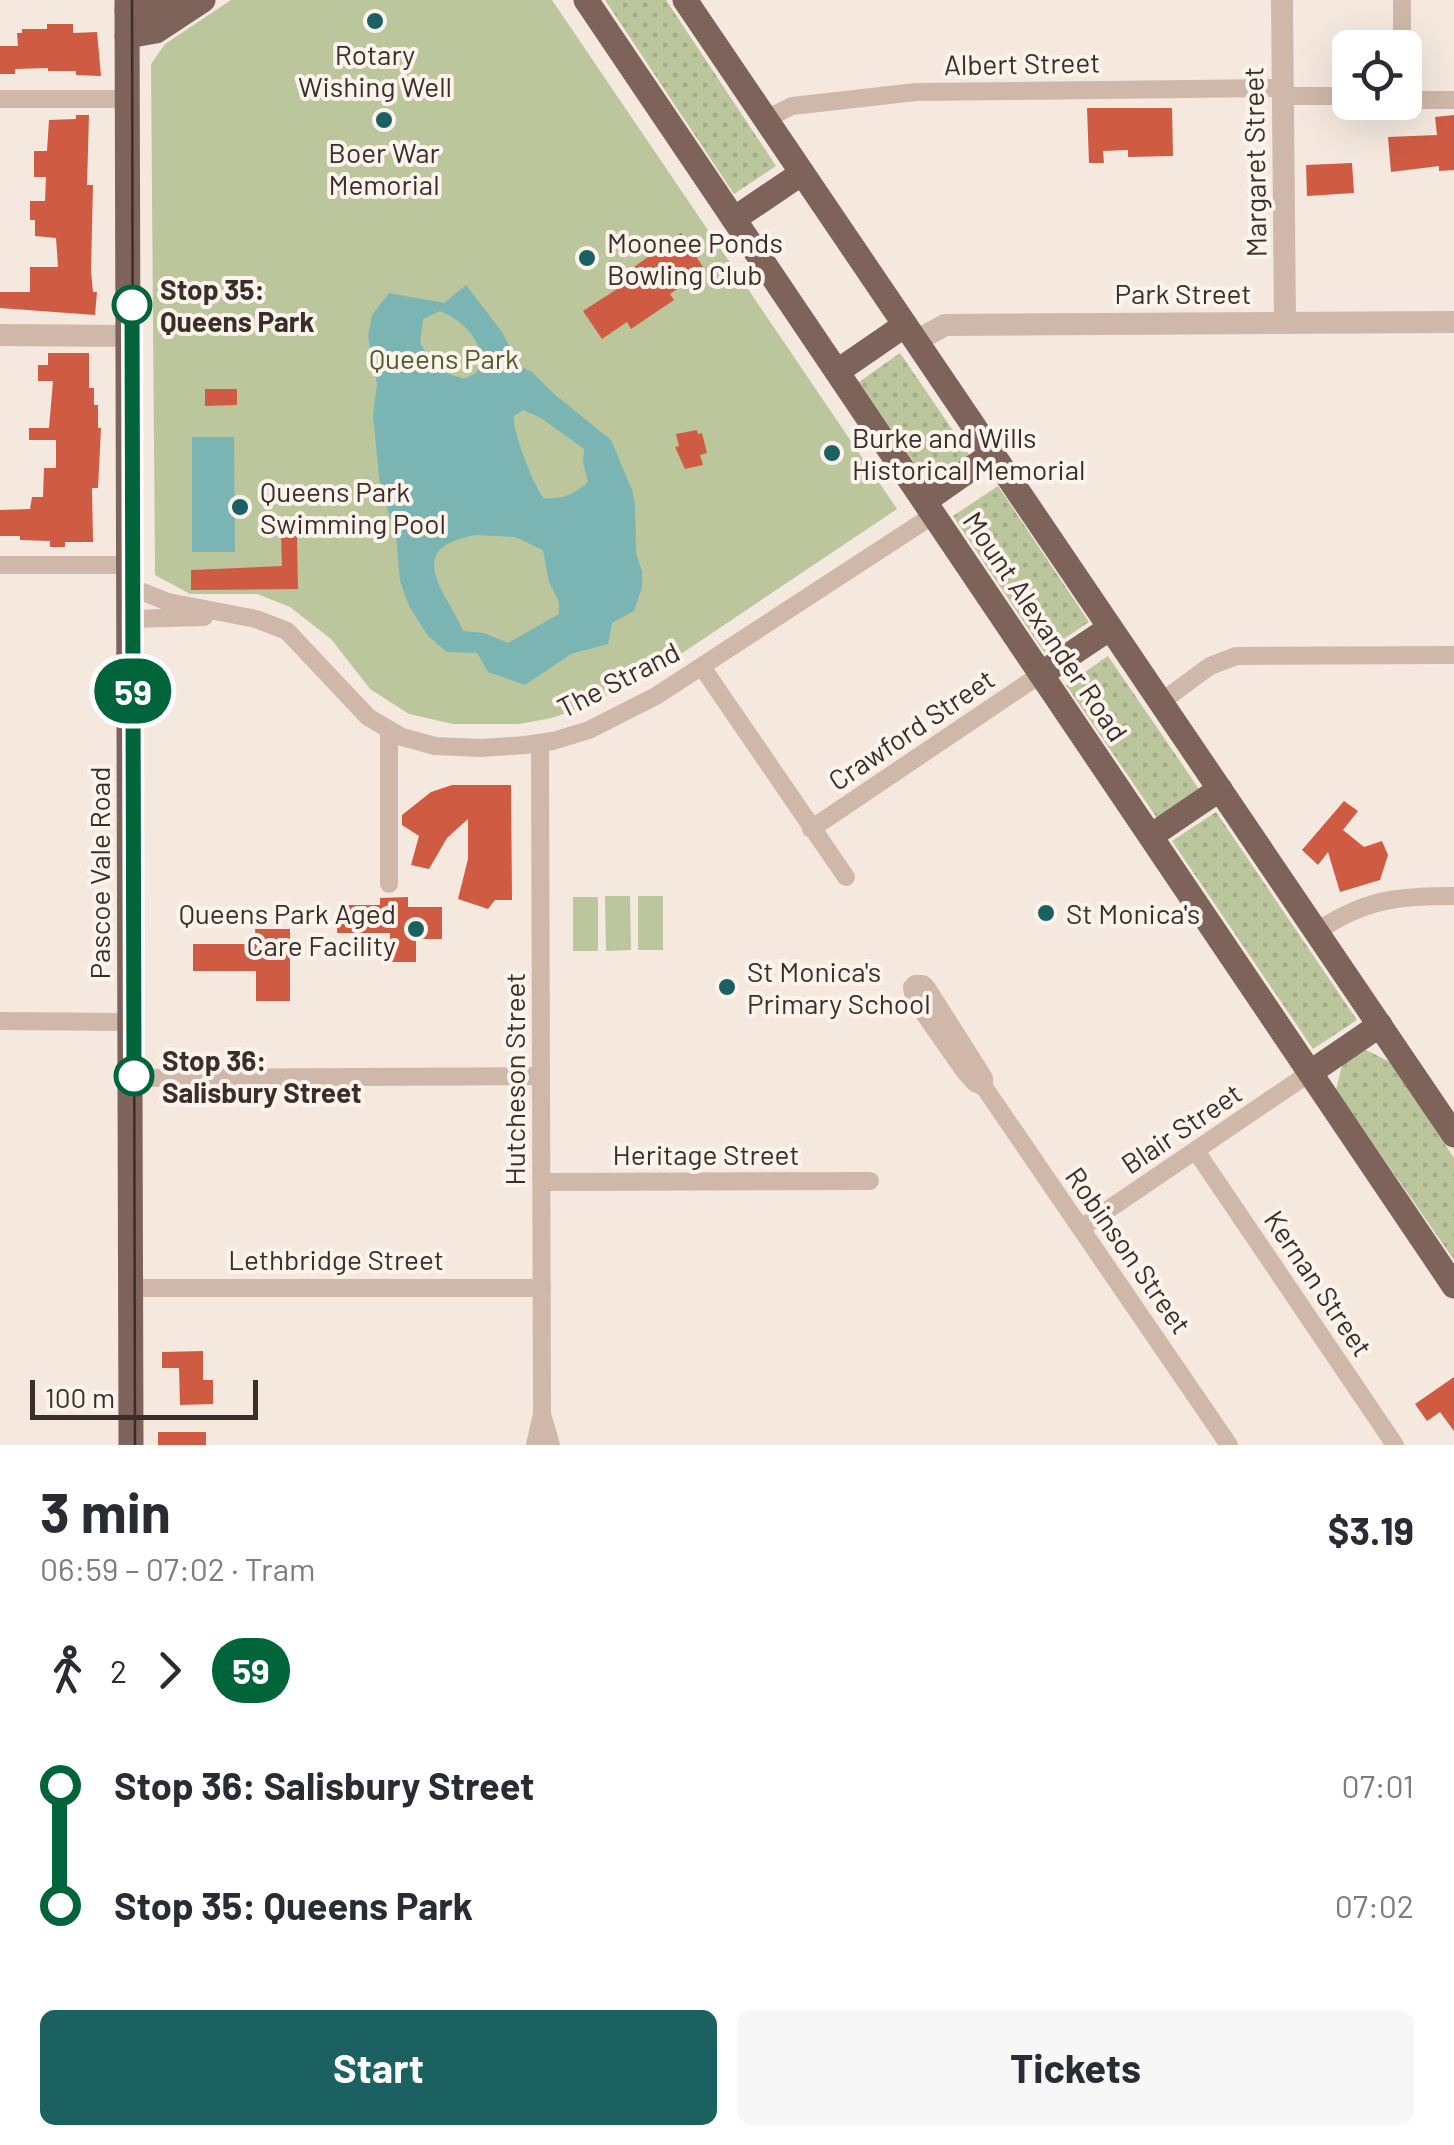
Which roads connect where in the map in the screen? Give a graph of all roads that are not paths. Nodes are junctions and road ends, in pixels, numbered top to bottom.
1 (180, 0) edge
2 (203, 0) edge
3 (586, 0) edge
4 (685, 0) edge
5 (1282, 0) edge
6 (1402, 0) edge
7 (127, 15) edge
8 (1402, 30) edge
9 (1283, 92) junction
10 (1332, 95) edge
11 (0, 99) edge
12 (128, 99) junction
13 (1422, 100) edge
14 (1454, 100) edge
15 (766, 120) junction
16 (802, 173) junction
17 (734, 219) junction
18 (1454, 322) edge
19 (1285, 323) junction
20 (911, 333) junction
21 (0, 335) edge
22 (128, 336) junction
23 (838, 372) junction
24 (995, 460) junction
25 (930, 508) junction
26 (0, 565) edge
27 (128, 575) junction
28 (229, 616) junction
29 (128, 619) junction
30 (1110, 628) junction
31 (1454, 655) edge
32 (702, 667) junction
33 (1041, 674) junction
34 (1161, 702) junction
35 (389, 730) junction
36 (540, 744) junction
37 (1220, 789) junction
38 (811, 829) junction
39 (1151, 836) junction
40 (846, 877) dead end
41 (390, 884) dead end
42 (1454, 896) edge
43 (1316, 932) junction
44 (0, 1021) edge
45 (130, 1022) junction
46 (1380, 1025) junction
47 (1311, 1072) junction
48 (541, 1076) junction
49 (130, 1078) junction
50 (984, 1086) junction
51 (1454, 1135) edge
52 (1196, 1151) junction
53 (870, 1181) dead end
54 (542, 1182) junction
55 (1081, 1228) junction
56 (1454, 1286) edge
57 (130, 1288) junction
58 (542, 1288) junction
59 (542, 1414) junction
60 (131, 1445) edge
61 (535, 1445) edge
62 (551, 1445) edge
63 (1229, 1445) edge
64 (1395, 1445) edge

1 - 7 main road
2 - 7 main road
3 - 17 main road, Mount Alexander Road
4 - 15 main road, Mount Alexander Road
5 - 9 street, Margaret Street
6 - 8 street
7 - 12 main road, Pascoe Vale Road
9 - 10 street, Albert Street
9 - 15 street, Albert Street
9 - 19 street, Margaret Street
11 - 12 street
12 - 22 main road, Pascoe Vale Road
13 - 14 street
15 - 16 main road, Mount Alexander Road
16 - 17 main road
16 - 20 main road, Mount Alexander Road
17 - 23 main road, Mount Alexander Road
18 - 19 street, Park Street
19 - 20 street, Park Street
20 - 23 main road
20 - 24 main road, Mount Alexander Road
21 - 22 street
22 - 27 main road, Pascoe Vale Road
23 - 25 main road, Mount Alexander Road
24 - 25 main road
24 - 30 main road, Mount Alexander Road
25 - 32 street, The Strand
25 - 33 main road, Mount Alexander Road
26 - 27 street
27 - 28 street, The Strand
27 - 29 main road, Pascoe Vale Road
28 - 29 street, The Strand
28 - 35 street, The Strand
29 - 45 main road, Pascoe Vale Road
30 - 33 main road
30 - 34 main road, Mount Alexander Road
31 - 34 street
32 - 36 street, The Strand
32 - 38 street
33 - 38 street, Crawford Street
33 - 39 main road, Mount Alexander Road
34 - 37 main road, Mount Alexander Road
35 - 36 street, The Strand
35 - 41 street
36 - 48 street, Hutcheson Street
37 - 39 main road
37 - 43 main road, Mount Alexander Road
38 - 40 street
39 - 47 main road, Mount Alexander Road
42 - 43 street
43 - 46 main road, Mount Alexander Road
44 - 45 street
45 - 49 main road, Pascoe Vale Road
46 - 47 main road
46 - 51 main road, Mount Alexander Road
47 - 52 street, Blair Street
47 - 56 main road, Mount Alexander Road
48 - 49 street
48 - 54 street, Hutcheson Street
49 - 57 main road, Pascoe Vale Road
50 - 50 street, Robinson Street
50 - 55 street, Robinson Street
52 - 55 street, Blair Street
52 - 64 street, Kernan Street
53 - 54 street, Heritage Street
54 - 58 street, Hutcheson Street
55 - 63 street, Robinson Street
57 - 58 street, Lethbridge Street
57 - 60 main road, Pascoe Vale Road
58 - 59 street, Hutcheson Street
59 - 61 street, Hutcheson Street
59 - 62 street, Hutcheson Street

